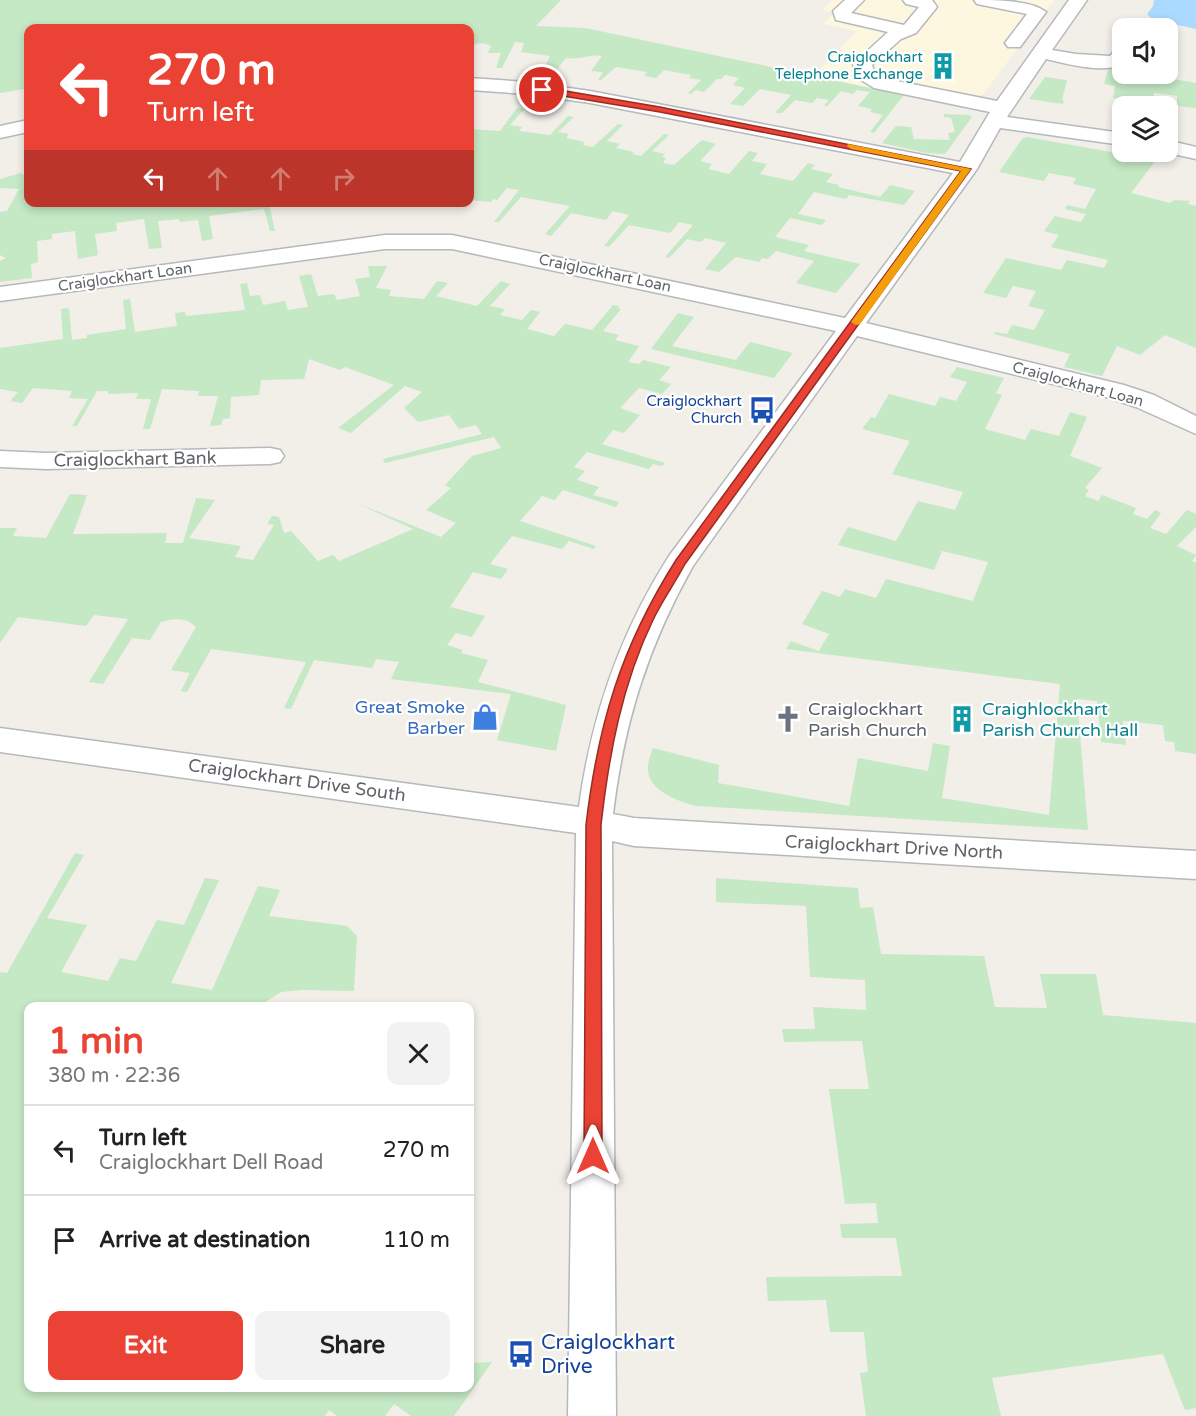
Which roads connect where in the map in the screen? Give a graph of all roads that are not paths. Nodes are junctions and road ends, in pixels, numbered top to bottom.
1 (855, 0) edge
2 (983, 0) edge
3 (1078, 0) edge
4 (923, 1) edge
5 (903, 30) junction
6 (1028, 48) junction
7 (1112, 62) edge
8 (474, 84) edge
9 (999, 114) junction
10 (24, 127) edge
11 (0, 132) edge
12 (1112, 137) edge
13 (1178, 149) edge
14 (1196, 153) edge
15 (966, 169) junction
16 (0, 294) edge
17 (852, 328) junction
18 (1196, 426) edge
19 (270, 456) dead end
20 (0, 459) edge
21 (0, 740) edge
22 (594, 825) junction
23 (1196, 864) edge
24 (592, 1416) edge

1 - 5 street
2 - 6 street
3 - 6 street
4 - 5 street
5 - 9 street
6 - 7 street
6 - 9 street
8 - 15 street
9 - 12 street
9 - 15 street
10 - 11 street
13 - 14 street
15 - 17 street
16 - 17 street, Craiglockhart Loan
17 - 18 street, Craiglockhart Loan
17 - 22 street
19 - 20 street, Craiglockhart Bank
21 - 22 street, Craiglockhart Drive South
22 - 23 street, Craiglockhart Drive North
22 - 24 street

